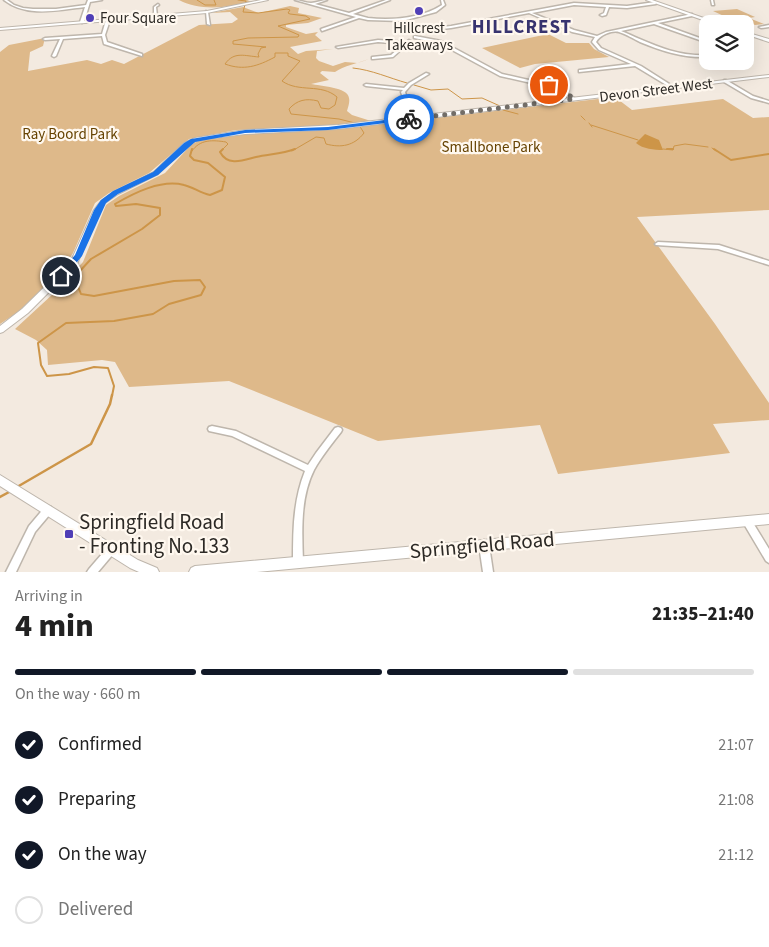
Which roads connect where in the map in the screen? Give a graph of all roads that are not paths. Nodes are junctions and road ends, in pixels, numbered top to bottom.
1 (5, 0) edge
2 (89, 0) edge
3 (101, 0) edge
4 (266, 0) edge
5 (296, 0) edge
6 (326, 0) edge
7 (389, 0) edge
8 (442, 0) edge
9 (648, 0) edge
10 (712, 0) edge
11 (656, 3) junction
12 (312, 4) junction
13 (713, 4) dead end
14 (158, 5) dead end
15 (87, 6) junction
16 (608, 6) junction
17 (207, 12) junction
18 (528, 13) junction
19 (349, 14) junction
20 (602, 15) dead end
21 (691, 15) junction
22 (155, 16) junction
23 (358, 17) junction
24 (699, 18) edge
25 (108, 20) junction
26 (403, 20) junction
27 (82, 22) junction
28 (474, 23) junction
29 (655, 23) junction
30 (209, 24) dead end
31 (769, 26) edge
32 (761, 27) dead end
33 (0, 28) edge
34 (322, 30) dead end
35 (415, 31) junction
36 (618, 31) junction
37 (513, 32) dead end
38 (103, 35) junction
39 (754, 36) edge
40 (415, 37) junction
41 (597, 37) junction
42 (62, 38) junction
43 (699, 39) edge
44 (45, 40) dead end
45 (769, 41) edge
46 (406, 43) junction
47 (338, 47) dead end
48 (140, 55) dead end
49 (54, 56) dead end
50 (699, 57) edge
51 (374, 58) dead end
52 (634, 65) junction
53 (580, 71) dead end
54 (427, 74) dead end
55 (769, 76) edge
56 (725, 81) junction
57 (366, 85) dead end
58 (673, 88) junction
59 (404, 89) junction
60 (574, 99) junction
61 (769, 102) edge
62 (419, 118) junction
63 (658, 244) dead end
64 (769, 263) edge
65 (0, 330) edge
66 (212, 430) dead end
67 (338, 430) dead end
68 (310, 470) junction
69 (1, 481) edge
70 (48, 510) junction
71 (769, 519) edge
72 (747, 521) junction
73 (484, 545) junction
74 (111, 550) junction
75 (769, 558) edge
76 (298, 562) junction
77 (11, 572) edge
78 (92, 572) edge
79 (154, 572) edge
80 (195, 572) edge
81 (488, 572) edge

1 - 15 street
2 - 3 street
2 - 15 street
4 - 17 main road
5 - 12 street
6 - 12 street
7 - 19 street
8 - 26 street
9 - 11 highway
10 - 13 street
11 - 16 street
11 - 21 highway
12 - 19 street
14 - 22 street
15 - 27 street
16 - 18 street
16 - 20 street
17 - 22 main road
17 - 30 street
18 - 28 street
18 - 41 street
19 - 23 street
21 - 24 highway
21 - 29 street
22 - 25 main road
23 - 26 street
23 - 34 street
25 - 27 main road
25 - 38 street
26 - 35 street
27 - 33 main road
28 - 35 street
28 - 37 street
29 - 36 street
29 - 43 street
31 - 32 street
35 - 40 street
36 - 41 street
36 - 50 street
38 - 42 street
38 - 48 street
39 - 45 highway
40 - 46 street
40 - 60 street
41 - 52 street
42 - 44 street
42 - 49 street
46 - 47 street
46 - 51 street
52 - 53 street
52 - 58 street
54 - 59 street
55 - 56 main road, Devon Street West
56 - 58 main road, Devon Street West
56 - 61 street
57 - 59 street
58 - 60 main road, Devon Street West
59 - 62 street
60 - 62 main road, Devon Street West
62 - 65 main road, Devon Street West
63 - 64 street
66 - 68 street
67 - 68 street
68 - 76 street
69 - 70 main road
70 - 74 main road
70 - 77 street
71 - 72 main road, Springfield Road
72 - 73 main road, Springfield Road
72 - 75 street
73 - 76 main road, Springfield Road
73 - 81 street
74 - 78 street
74 - 79 main road
76 - 80 main road, Springfield Road

